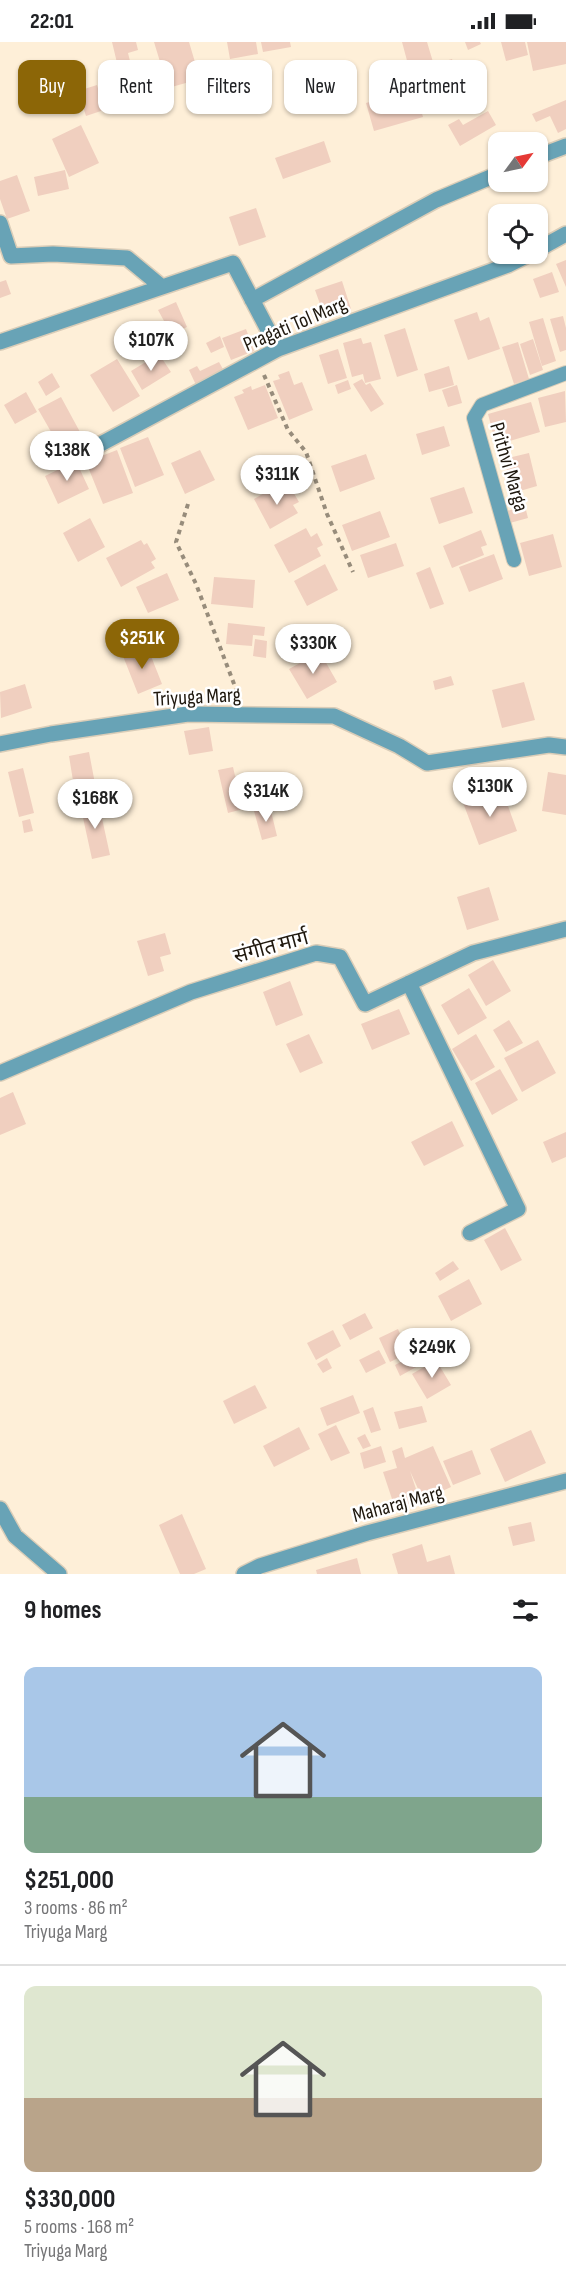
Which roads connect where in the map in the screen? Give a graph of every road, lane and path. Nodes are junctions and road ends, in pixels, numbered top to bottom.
1 (566, 146) edge
2 (548, 153) edge
3 (488, 178) edge
4 (0, 223) edge
5 (566, 234) edge
6 (548, 244) edge
7 (510, 264) edge
8 (162, 287) junction
9 (252, 300) junction
10 (0, 342) edge
11 (278, 349) junction
12 (257, 361) junction
13 (566, 373) edge
14 (84, 453) dead end
15 (188, 504) dead end
16 (514, 560) dead end
17 (353, 572) dead end
18 (246, 715) junction
19 (0, 744) edge
20 (566, 747) edge
21 (566, 929) edge
22 (409, 983) junction
23 (0, 1073) edge
24 (470, 1233) dead end
25 (566, 1481) edge
26 (0, 1509) edge
27 (59, 1574) edge
28 (244, 1574) edge

1 - 2 street
3 - 9 street
4 - 8 street
5 - 6 street
7 - 11 street, Pragati Tol Marg
8 - 9 street
8 - 10 street
9 - 11 street
11 - 12 street, Pragati Tol Marg
12 - 14 street, Pragati Tol Marg
12 - 17 path
13 - 16 lane, Prithvi Marga
15 - 18 path
18 - 19 street, Triyuga Marg
18 - 20 street, Triyuga Marg
21 - 22 street, संगीत मार्ग
22 - 23 street, संगीत मार्ग
22 - 24 street
25 - 28 street, Maharaj Marg
26 - 27 street

